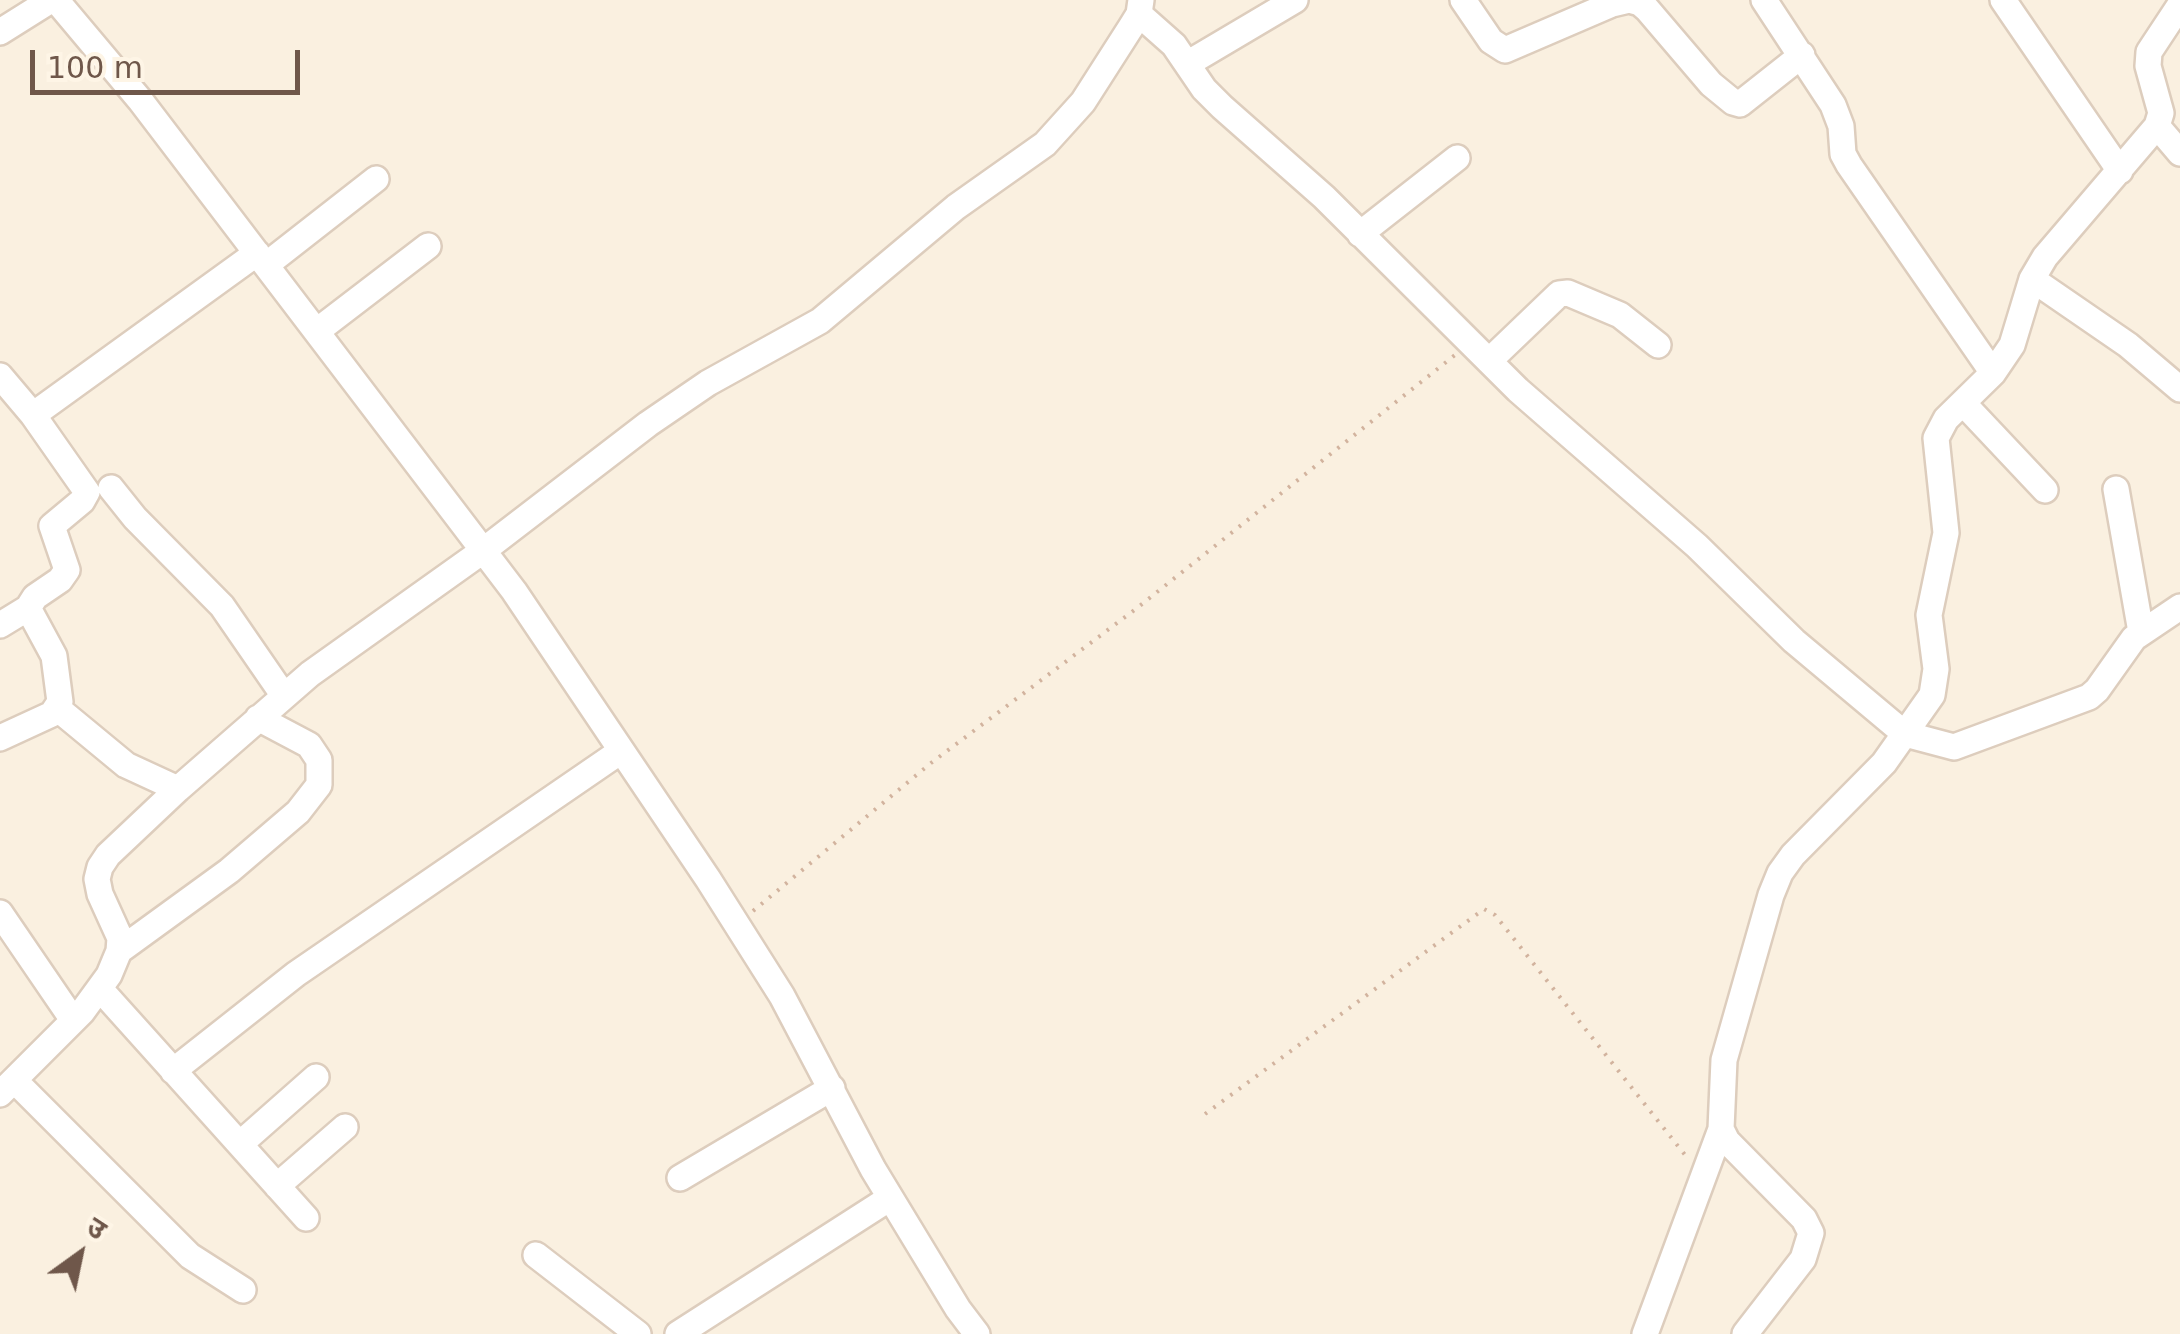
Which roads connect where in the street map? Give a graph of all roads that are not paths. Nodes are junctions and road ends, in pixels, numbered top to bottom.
1 (54, 0) edge
2 (1295, 0) edge
3 (1463, 0) edge
4 (1764, 0) edge
5 (2003, 0) edge
6 (2180, 5) edge
7 (1140, 7) edge
8 (0, 32) edge
9 (1802, 56) junction
10 (1187, 64) junction
11 (2158, 126) junction
12 (2180, 153) edge
13 (1458, 158) dead end
14 (2120, 171) junction
15 (376, 180) dead end
16 (1360, 234) junction
17 (428, 246) dead end
18 (261, 259) junction
19 (2032, 280) junction
20 (317, 331) junction
21 (1658, 345) dead end
22 (1480, 352) junction
23 (1993, 372) junction
24 (0, 376) edge
25 (2180, 389) edge
26 (1963, 403) junction
27 (34, 414) junction
28 (111, 488) dead end
29 (2116, 489) dead end
30 (2045, 490) dead end
31 (484, 550) junction
32 (2180, 607) edge
33 (28, 608) junction
34 (0, 625) edge
35 (2141, 632) junction
36 (284, 696) junction
37 (57, 708) junction
38 (258, 718) junction
39 (1905, 734) junction
40 (0, 738) edge
41 (621, 750) junction
42 (178, 789) junction
43 (0, 913) edge
44 (119, 951) junction
45 (100, 990) junction
46 (74, 1020) junction
47 (174, 1071) junction
48 (316, 1078) dead end
49 (7, 1087) edge
50 (832, 1088) junction
51 (345, 1127) dead end
52 (1721, 1129) junction
53 (240, 1144) junction
54 (680, 1178) dead end
55 (277, 1186) junction
56 (890, 1198) junction
57 (306, 1218) dead end
58 (536, 1255) dead end
59 (243, 1290) dead end
60 (638, 1334) edge
61 (678, 1334) edge
62 (977, 1334) edge
63 (1645, 1334) edge
64 (1746, 1334) edge

1 - 8 street
1 - 18 street
2 - 10 street
3 - 9 street
4 - 9 street
5 - 14 street
6 - 11 street
7 - 10 street
7 - 31 street
9 - 23 street
10 - 16 street
11 - 12 street
11 - 14 street
13 - 16 street
14 - 19 street
15 - 18 street
16 - 22 street
17 - 20 street
18 - 20 street
18 - 27 street
19 - 23 street
19 - 25 street
20 - 31 street
21 - 22 street
22 - 39 street
23 - 26 street
24 - 27 street
26 - 30 street
26 - 39 street
27 - 33 street
28 - 36 street
29 - 35 street
31 - 36 street
31 - 41 street
32 - 35 street
33 - 34 street
33 - 37 street
35 - 39 street
36 - 38 street
37 - 40 street
37 - 42 street
38 - 42 street
38 - 44 street
39 - 52 street
41 - 47 street
41 - 50 street
42 - 44 street
43 - 46 street
44 - 45 street
45 - 46 street
45 - 47 street
46 - 49 street
47 - 53 street
48 - 53 street
49 - 59 street
50 - 54 street
50 - 56 street
51 - 55 street
52 - 63 street
52 - 64 street
53 - 55 street
55 - 57 street
56 - 61 street
56 - 62 street
58 - 60 street

